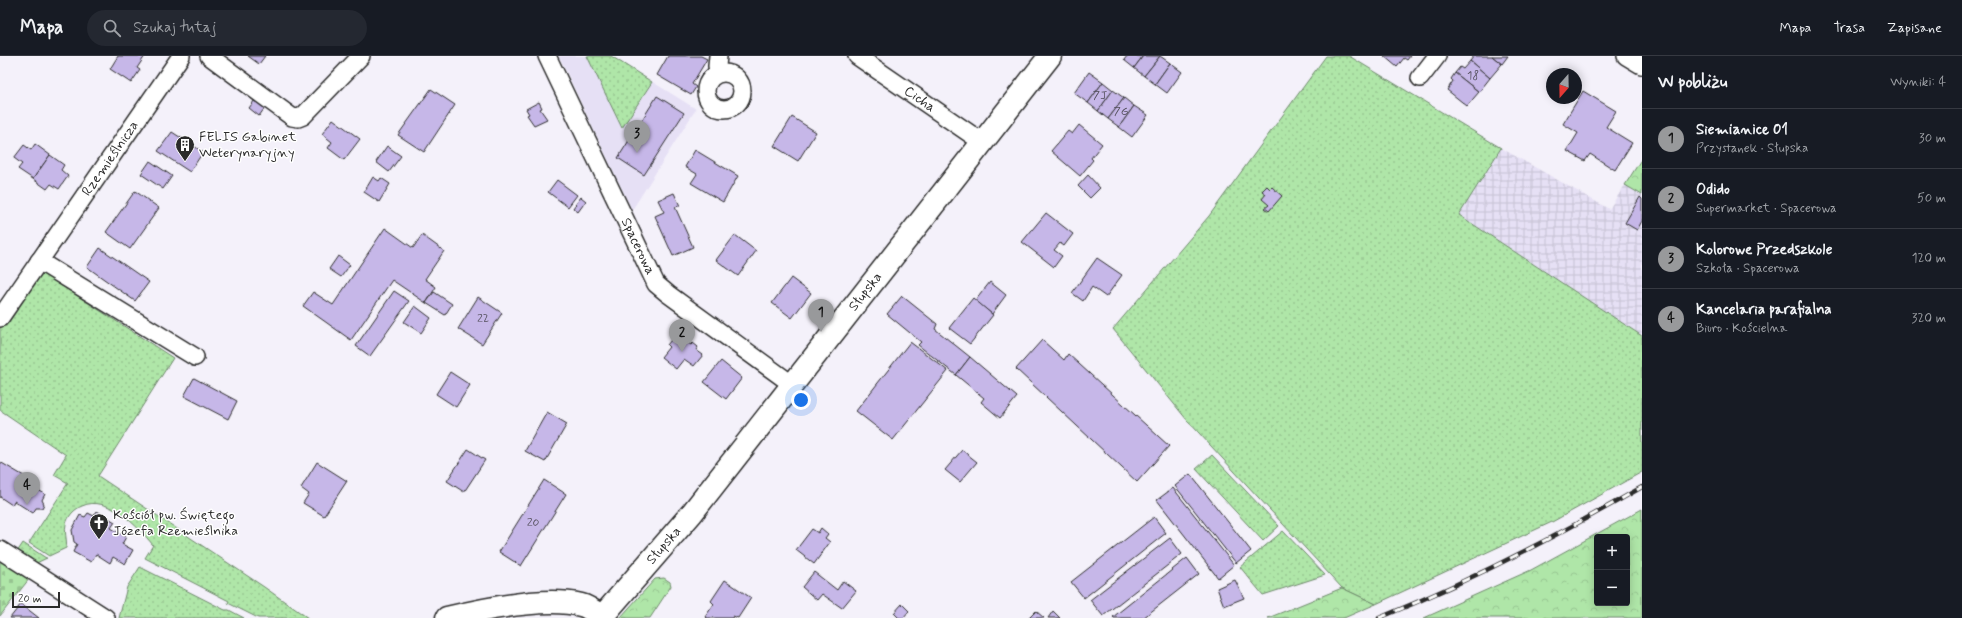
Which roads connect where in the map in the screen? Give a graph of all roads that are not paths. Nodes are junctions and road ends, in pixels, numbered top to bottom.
1 (181, 56) edge
2 (209, 56) edge
3 (361, 56) edge
4 (547, 56) edge
5 (718, 56) edge
6 (857, 56) edge
7 (1050, 56) edge
8 (1437, 56) edge
9 (1626, 56) edge
10 (1642, 64) edge
11 (720, 73) dead end
12 (1420, 78) dead end
13 (982, 142) junction
14 (39, 262) junction
15 (0, 318) edge
16 (195, 357) dead end
17 (793, 385) junction
18 (0, 550) edge
19 (601, 617) edge
20 (106, 618) edge
21 (447, 618) edge

1 - 14 street, Rzemieślnicza
2 - 3 street
4 - 17 street, Spacerowa
5 - 11 street
6 - 13 street, Cicha
7 - 13 main road, Słupska
8 - 12 street
9 - 10 street
13 - 17 main road, Słupska
14 - 15 street, Rzemieślnicza
14 - 16 street
17 - 19 main road, Słupska
18 - 20 street
19 - 21 main road

